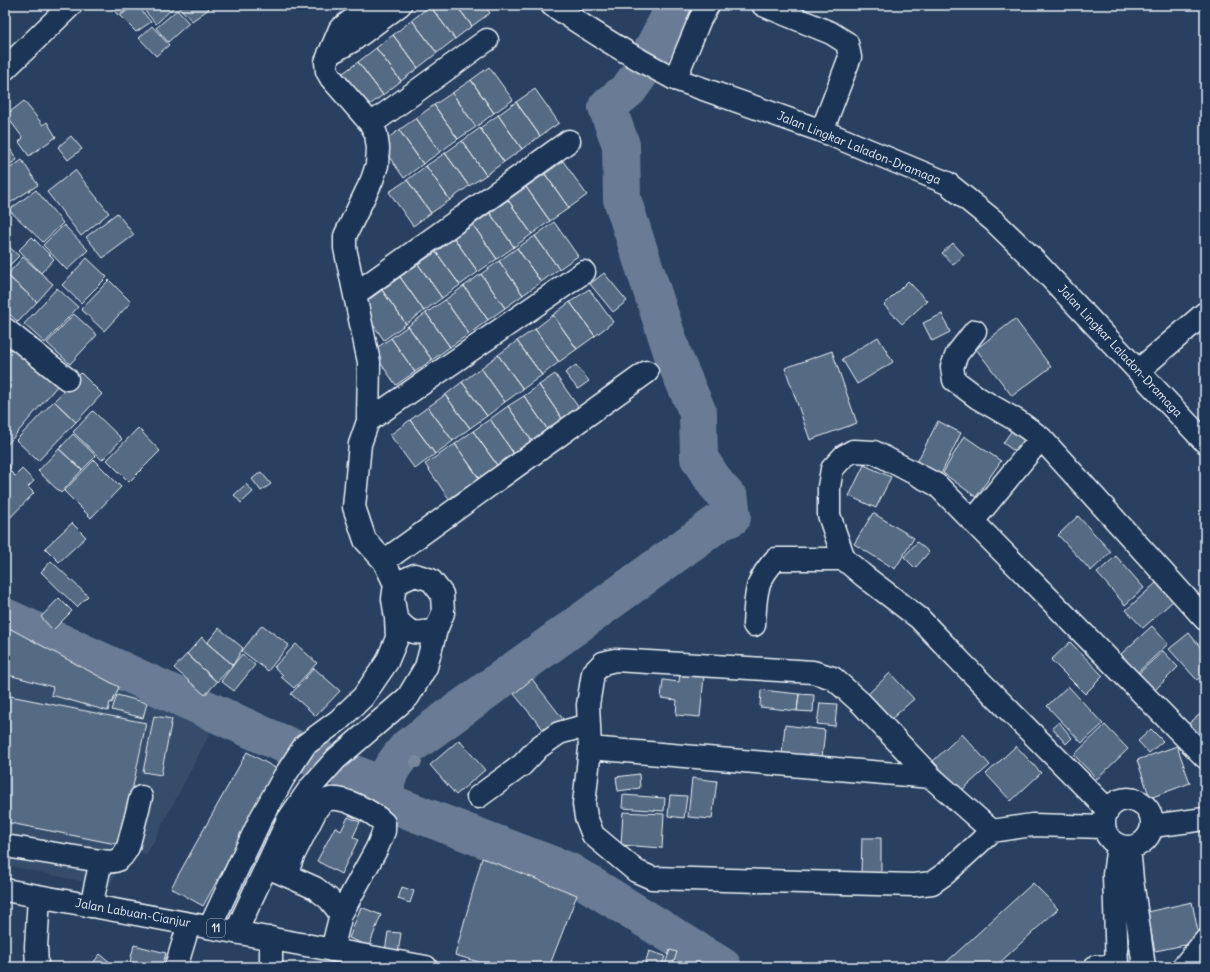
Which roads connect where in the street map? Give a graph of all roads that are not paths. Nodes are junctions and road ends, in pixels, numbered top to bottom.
1 (71, 5) edge
2 (372, 5) edge
3 (400, 5) edge
4 (552, 5) edge
5 (708, 5) edge
6 (763, 5) edge
7 (487, 40) dead end
8 (329, 54) junction
9 (5, 69) edge
10 (666, 74) junction
11 (371, 124) junction
12 (822, 131) junction
13 (569, 141) dead end
14 (584, 272) dead end
15 (355, 294) junction
16 (1205, 313) edge
17 (5, 330) edge
18 (975, 331) dead end
19 (1139, 370) junction
20 (647, 372) dead end
21 (67, 379) dead end
22 (368, 421) junction
23 (1041, 438) junction
24 (1205, 442) edge
25 (973, 521) junction
26 (844, 559) junction
27 (384, 561) junction
28 (395, 584) junction
29 (396, 618) junction
30 (1205, 619) edge
31 (754, 625) dead end
32 (436, 630) junction
33 (590, 740) junction
34 (1205, 757) edge
35 (931, 777) junction
36 (141, 797) dead end
37 (478, 797) dead end
38 (267, 807) junction
39 (289, 818) junction
40 (1106, 819) junction
41 (1205, 819) edge
42 (1152, 826) junction
43 (992, 831) junction
44 (5, 846) edge
45 (1124, 846) junction
46 (101, 861) junction
47 (276, 871) junction
48 (5, 890) edge
49 (39, 897) junction
50 (91, 906) junction
51 (341, 914) junction
52 (200, 925) junction
53 (236, 932) junction
54 (271, 938) junction
55 (1205, 941) edge
56 (332, 950) junction
57 (386, 963) edge
58 (1117, 966) edge
59 (37, 967) edge
60 (176, 967) edge
61 (271, 967) edge
62 (426, 967) edge
63 (1095, 967) edge
64 (1144, 967) edge
65 (1183, 967) edge

1 - 9 main road
2 - 8 main road
3 - 8 main road
4 - 10 main road, Jalan Lingkar Laladon-Dramaga
5 - 10 main road
6 - 12 main road
7 - 11 main road
8 - 11 main road
10 - 12 main road, Jalan Lingkar Laladon-Dramaga
11 - 15 main road
12 - 19 main road, Jalan Lingkar Laladon-Dramaga
13 - 15 main road
14 - 22 main road
15 - 22 main road
16 - 19 main road
17 - 21 main road
18 - 23 main road
19 - 24 main road, Jalan Lingkar Laladon-Dramaga
20 - 27 main road
22 - 27 main road
23 - 25 main road
23 - 30 main road
25 - 26 main road
25 - 34 main road
26 - 31 main road
26 - 40 main road
27 - 28 main road
28 - 29 main road
28 - 32 main road
29 - 32 main road
29 - 38 main road
32 - 39 main road
33 - 35 main road
33 - 35 main road
33 - 37 main road
33 - 43 main road
35 - 43 main road
36 - 46 main road
38 - 39 main road
38 - 52 main road
39 - 47 main road
40 - 42 main road
40 - 43 main road
40 - 45 main road
41 - 42 main road
42 - 45 main road
44 - 46 main road
45 - 58 main road
45 - 64 main road
46 - 50 main road
47 - 51 main road
47 - 51 main road
47 - 53 main road
48 - 49 main road, Jalan Labuan-Cianjur / 11
49 - 50 main road, Jalan Labuan-Cianjur / 11
49 - 59 main road
50 - 52 main road, Jalan Labuan-Cianjur / 11
51 - 56 main road
52 - 53 main road, Jalan Labuan-Cianjur / 11
52 - 60 main road
53 - 54 main road, Jalan Labuan-Cianjur / 11
54 - 56 main road, Jalan Labuan-Cianjur / 11
54 - 61 main road
55 - 65 main road
56 - 57 main road, Jalan Labuan-Cianjur / 11
57 - 62 main road, Jalan Labuan-Cianjur / 11
58 - 63 main road

